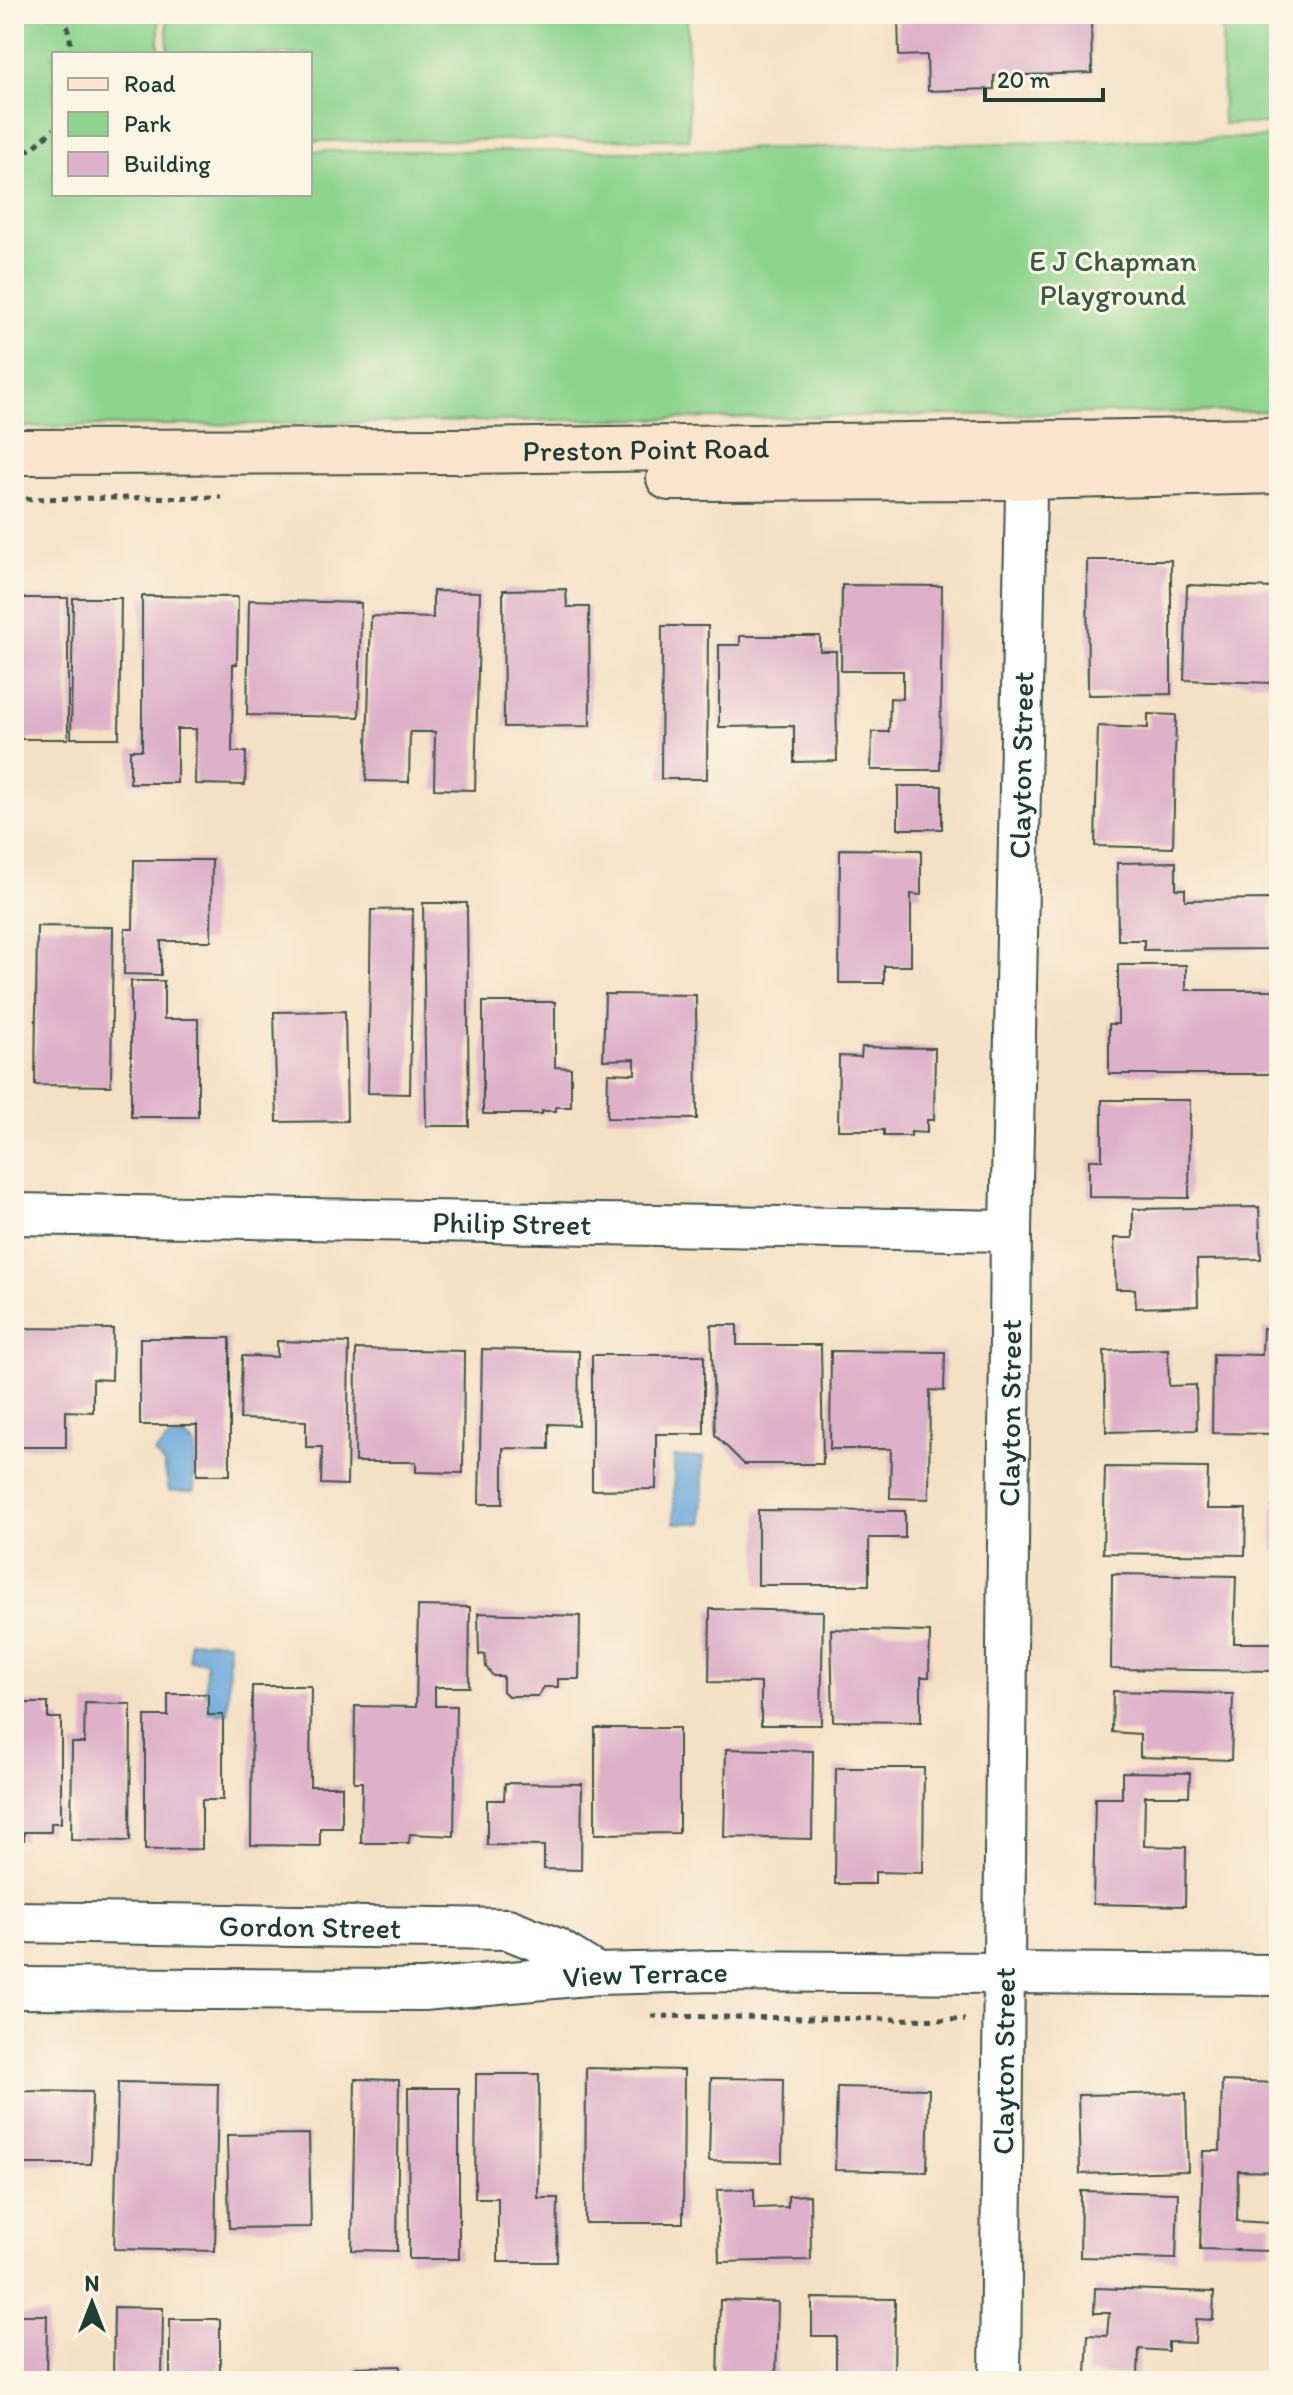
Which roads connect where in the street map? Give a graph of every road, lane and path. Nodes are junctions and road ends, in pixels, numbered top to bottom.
1 (65, 14) edge
2 (73, 52) edge
3 (52, 131) edge
4 (14, 156) edge
5 (1279, 440) edge
6 (14, 452) edge
7 (1026, 460) junction
8 (1279, 471) edge
9 (14, 481) edge
10 (14, 1214) edge
11 (1011, 1231) junction
12 (14, 1922) edge
13 (1004, 1973) junction
14 (597, 1974) junction
15 (1279, 1975) edge
16 (14, 1988) edge
17 (1000, 2381) edge

1 - 2 path
3 - 4 path
5 - 7 main road, Preston Point Road
6 - 7 main road, Preston Point Road
7 - 8 main road, Preston Point Road
7 - 9 main road, Preston Point Road
7 - 11 street, Clayton Street
10 - 11 street, Philip Street
11 - 13 street, Clayton Street
12 - 14 street, Gordon Street
13 - 14 street, View Terrace
13 - 15 street, View Terrace
13 - 17 street, Clayton Street
14 - 16 street, View Terrace

